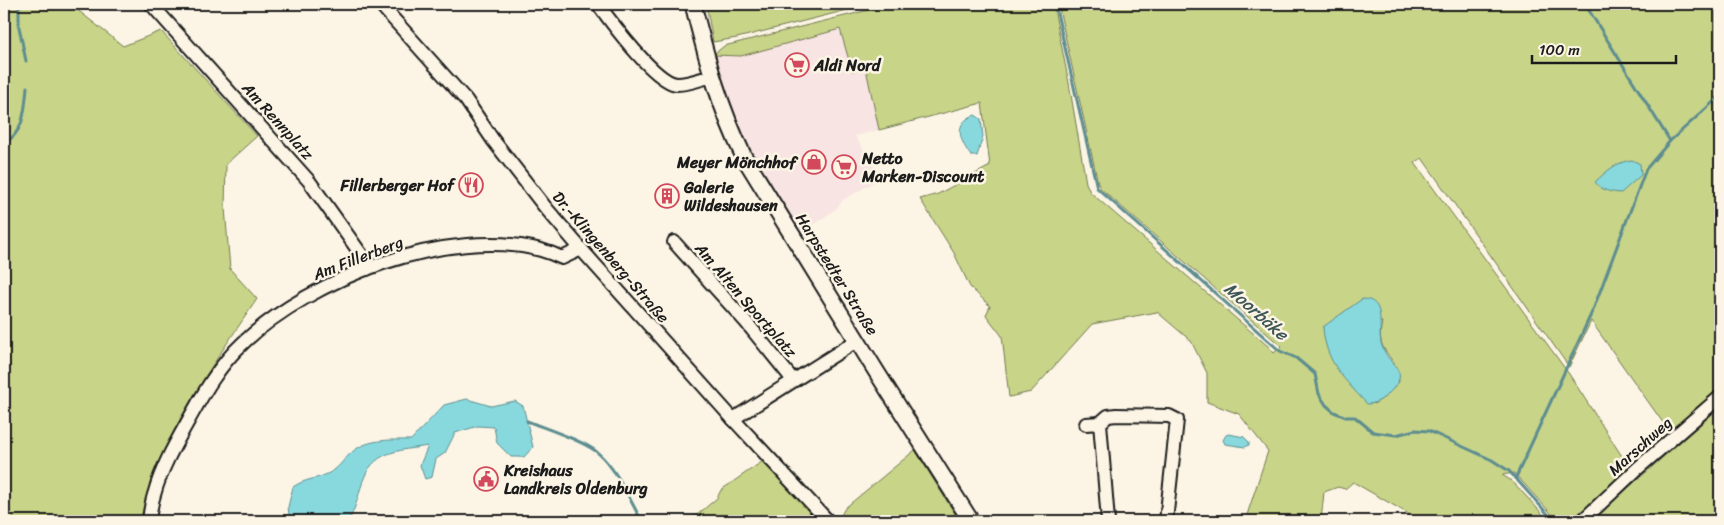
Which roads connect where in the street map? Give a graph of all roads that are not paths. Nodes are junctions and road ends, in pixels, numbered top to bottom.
1 (152, 4) edge
2 (380, 4) edge
3 (598, 4) edge
4 (693, 4) edge
5 (712, 76) junction
6 (674, 242) dead end
7 (581, 249) junction
8 (367, 269) junction
9 (858, 340) junction
10 (793, 380) junction
11 (1720, 397) edge
12 (733, 420) junction
13 (1100, 423) junction
14 (1086, 424) dead end
15 (149, 521) edge
16 (828, 521) edge
17 (971, 521) edge
18 (1108, 521) edge
19 (1166, 521) edge
20 (1582, 521) edge

1 - 8 street, Am Rennplatz
2 - 7 street, Dr.-Klingenberg-Straße
3 - 5 street
4 - 5 main road, Harpstedter Straße
5 - 9 main road, Harpstedter Straße
6 - 10 street, Am Alten Sportplatz
7 - 8 street, Am Fillerberg
7 - 12 street, Dr.-Klingenberg-Straße
8 - 15 street, Am Fillerberg
9 - 10 street, Am Alten Sportplatz
9 - 17 main road, Harpstedter Straße
10 - 12 street, Am Alten Sportplatz
11 - 20 street, Marschweg
12 - 16 street, Dr.-Klingenberg-Straße
13 - 14 street
13 - 18 street
13 - 19 street

